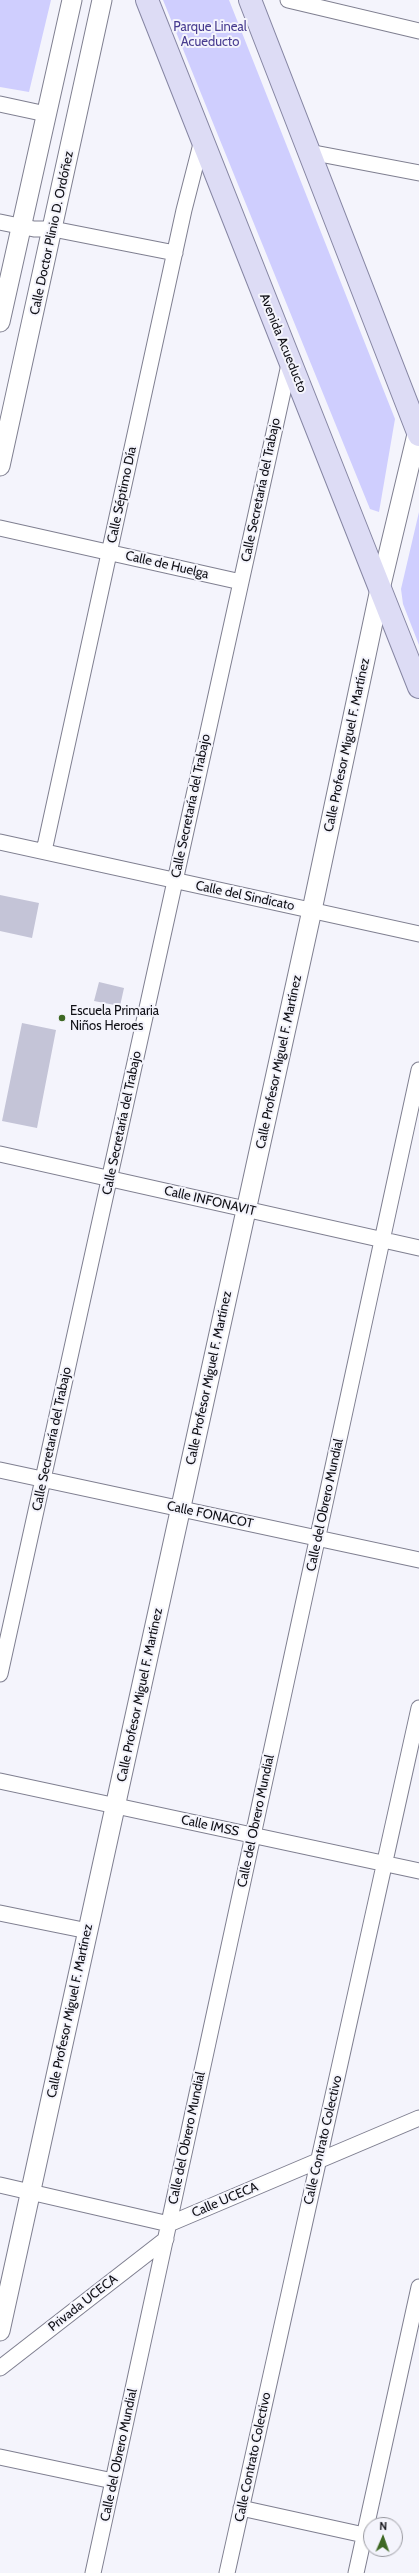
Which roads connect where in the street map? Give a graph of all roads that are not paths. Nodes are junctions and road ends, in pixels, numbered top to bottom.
1 (72, 0) edge
2 (102, 0) edge
3 (147, 0) edge
4 (250, 0) edge
5 (288, 0) edge
6 (419, 31) edge
7 (0, 104) edge
8 (46, 114) junction
9 (202, 140) junction
10 (309, 152) junction
11 (419, 173) edge
12 (0, 222) edge
13 (21, 226) junction
14 (53, 229) junction
15 (175, 253) junction
16 (0, 322) edge
17 (290, 360) junction
18 (419, 430) edge
19 (0, 466) edge
20 (0, 528) edge
21 (110, 552) junction
22 (241, 582) junction
23 (380, 589) junction
24 (419, 687) edge
25 (0, 842) edge
26 (44, 852) junction
27 (175, 881) junction
28 (312, 910) junction
29 (419, 934) edge
30 (419, 1070) edge
31 (0, 1154) edge
32 (109, 1178) junction
33 (246, 1209) junction
34 (382, 1240) junction
35 (419, 1248) edge
36 (0, 1470) edge
37 (43, 1479) junction
38 (181, 1509) junction
39 (317, 1538) junction
40 (419, 1560) edge
41 (0, 1674) edge
42 (419, 1708) edge
43 (0, 1781) edge
44 (115, 1805) junction
45 (253, 1835) junction
46 (384, 1863) junction
47 (419, 1871) edge
48 (0, 1913) edge
49 (88, 1931) junction
50 (419, 2118) edge
51 (318, 2160) junction
52 (0, 2185) edge
53 (30, 2192) junction
54 (169, 2224) junction
55 (166, 2239) junction
56 (419, 2287) edge
57 (0, 2331) edge
58 (0, 2368) edge
59 (0, 2457) edge
60 (113, 2481) junction
61 (241, 2508) junction
62 (368, 2517) edge
63 (363, 2535) edge
64 (363, 2540) edge
65 (93, 2573) edge
66 (227, 2573) edge
67 (356, 2573) edge

1 - 8 street
2 - 14 street, Calle Doctor Plinio D. Ordóñez
3 - 9 main road, Avenida Acueducto
4 - 10 main road
5 - 6 street
7 - 8 street
8 - 13 street
9 - 15 street, Calle Séptimo Día
9 - 17 main road, Avenida Acueducto
10 - 11 street
10 - 18 main road
12 - 13 street
13 - 14 street
13 - 16 street
14 - 15 street
14 - 19 street, Calle Doctor Plinio D. Ordóñez
15 - 21 street, Calle Séptimo Día
17 - 22 street, Calle Secretaría del Trabajo
17 - 23 main road, Avenida Acueducto
18 - 23 street, Calle Profesor Miguel F. Martínez
20 - 21 street, Calle de Huelga
21 - 22 street, Calle de Huelga
21 - 26 street, Calle Séptimo Día
22 - 27 street, Calle Secretaría del Trabajo
23 - 24 main road, Avenida Acueducto
23 - 28 street, Calle Profesor Miguel F. Martínez
25 - 26 street, Calle del Sindicato
26 - 27 street, Calle del Sindicato
27 - 28 street, Calle del Sindicato
27 - 32 street, Calle Secretaría del Trabajo
28 - 29 street, Calle del Sindicato
28 - 33 street, Calle Profesor Miguel F. Martínez
30 - 34 street, Calle del Obrero Mundial
31 - 32 street, Calle INFONAVIT
32 - 33 street, Calle INFONAVIT
32 - 37 street, Calle Secretaría del Trabajo
33 - 34 street, Calle INFONAVIT
33 - 38 street, Calle Profesor Miguel F. Martínez
34 - 35 street, Calle INFONAVIT
34 - 39 street, Calle del Obrero Mundial
36 - 37 street, Calle FONACOT
37 - 38 street, Calle FONACOT
37 - 41 street, Calle Secretaría del Trabajo
38 - 39 street, Calle FONACOT
38 - 44 street, Calle Profesor Miguel F. Martínez
39 - 40 street, Calle FONACOT
39 - 45 street, Calle del Obrero Mundial
42 - 46 street, Calle Contrato Colectivo
43 - 44 street, Calle IMSS
44 - 45 street, Calle IMSS
44 - 49 street, Calle Profesor Miguel F. Martínez
45 - 46 street, Calle IMSS
45 - 54 street, Calle del Obrero Mundial
46 - 47 street, Calle IMSS
46 - 51 street, Calle Contrato Colectivo
48 - 49 street
49 - 53 street, Calle Profesor Miguel F. Martínez
50 - 51 street, Calle UCECA
51 - 54 street, Calle UCECA
51 - 61 street, Calle Contrato Colectivo
52 - 53 street
53 - 54 street
53 - 57 street, Calle Profesor Miguel F. Martínez
54 - 55 street, Calle del Obrero Mundial
55 - 58 street, Privada UCECA
55 - 60 street, Calle del Obrero Mundial
56 - 62 street
59 - 60 street
60 - 65 street, Calle del Obrero Mundial
61 - 63 street
61 - 66 street, Calle Contrato Colectivo
64 - 67 street

